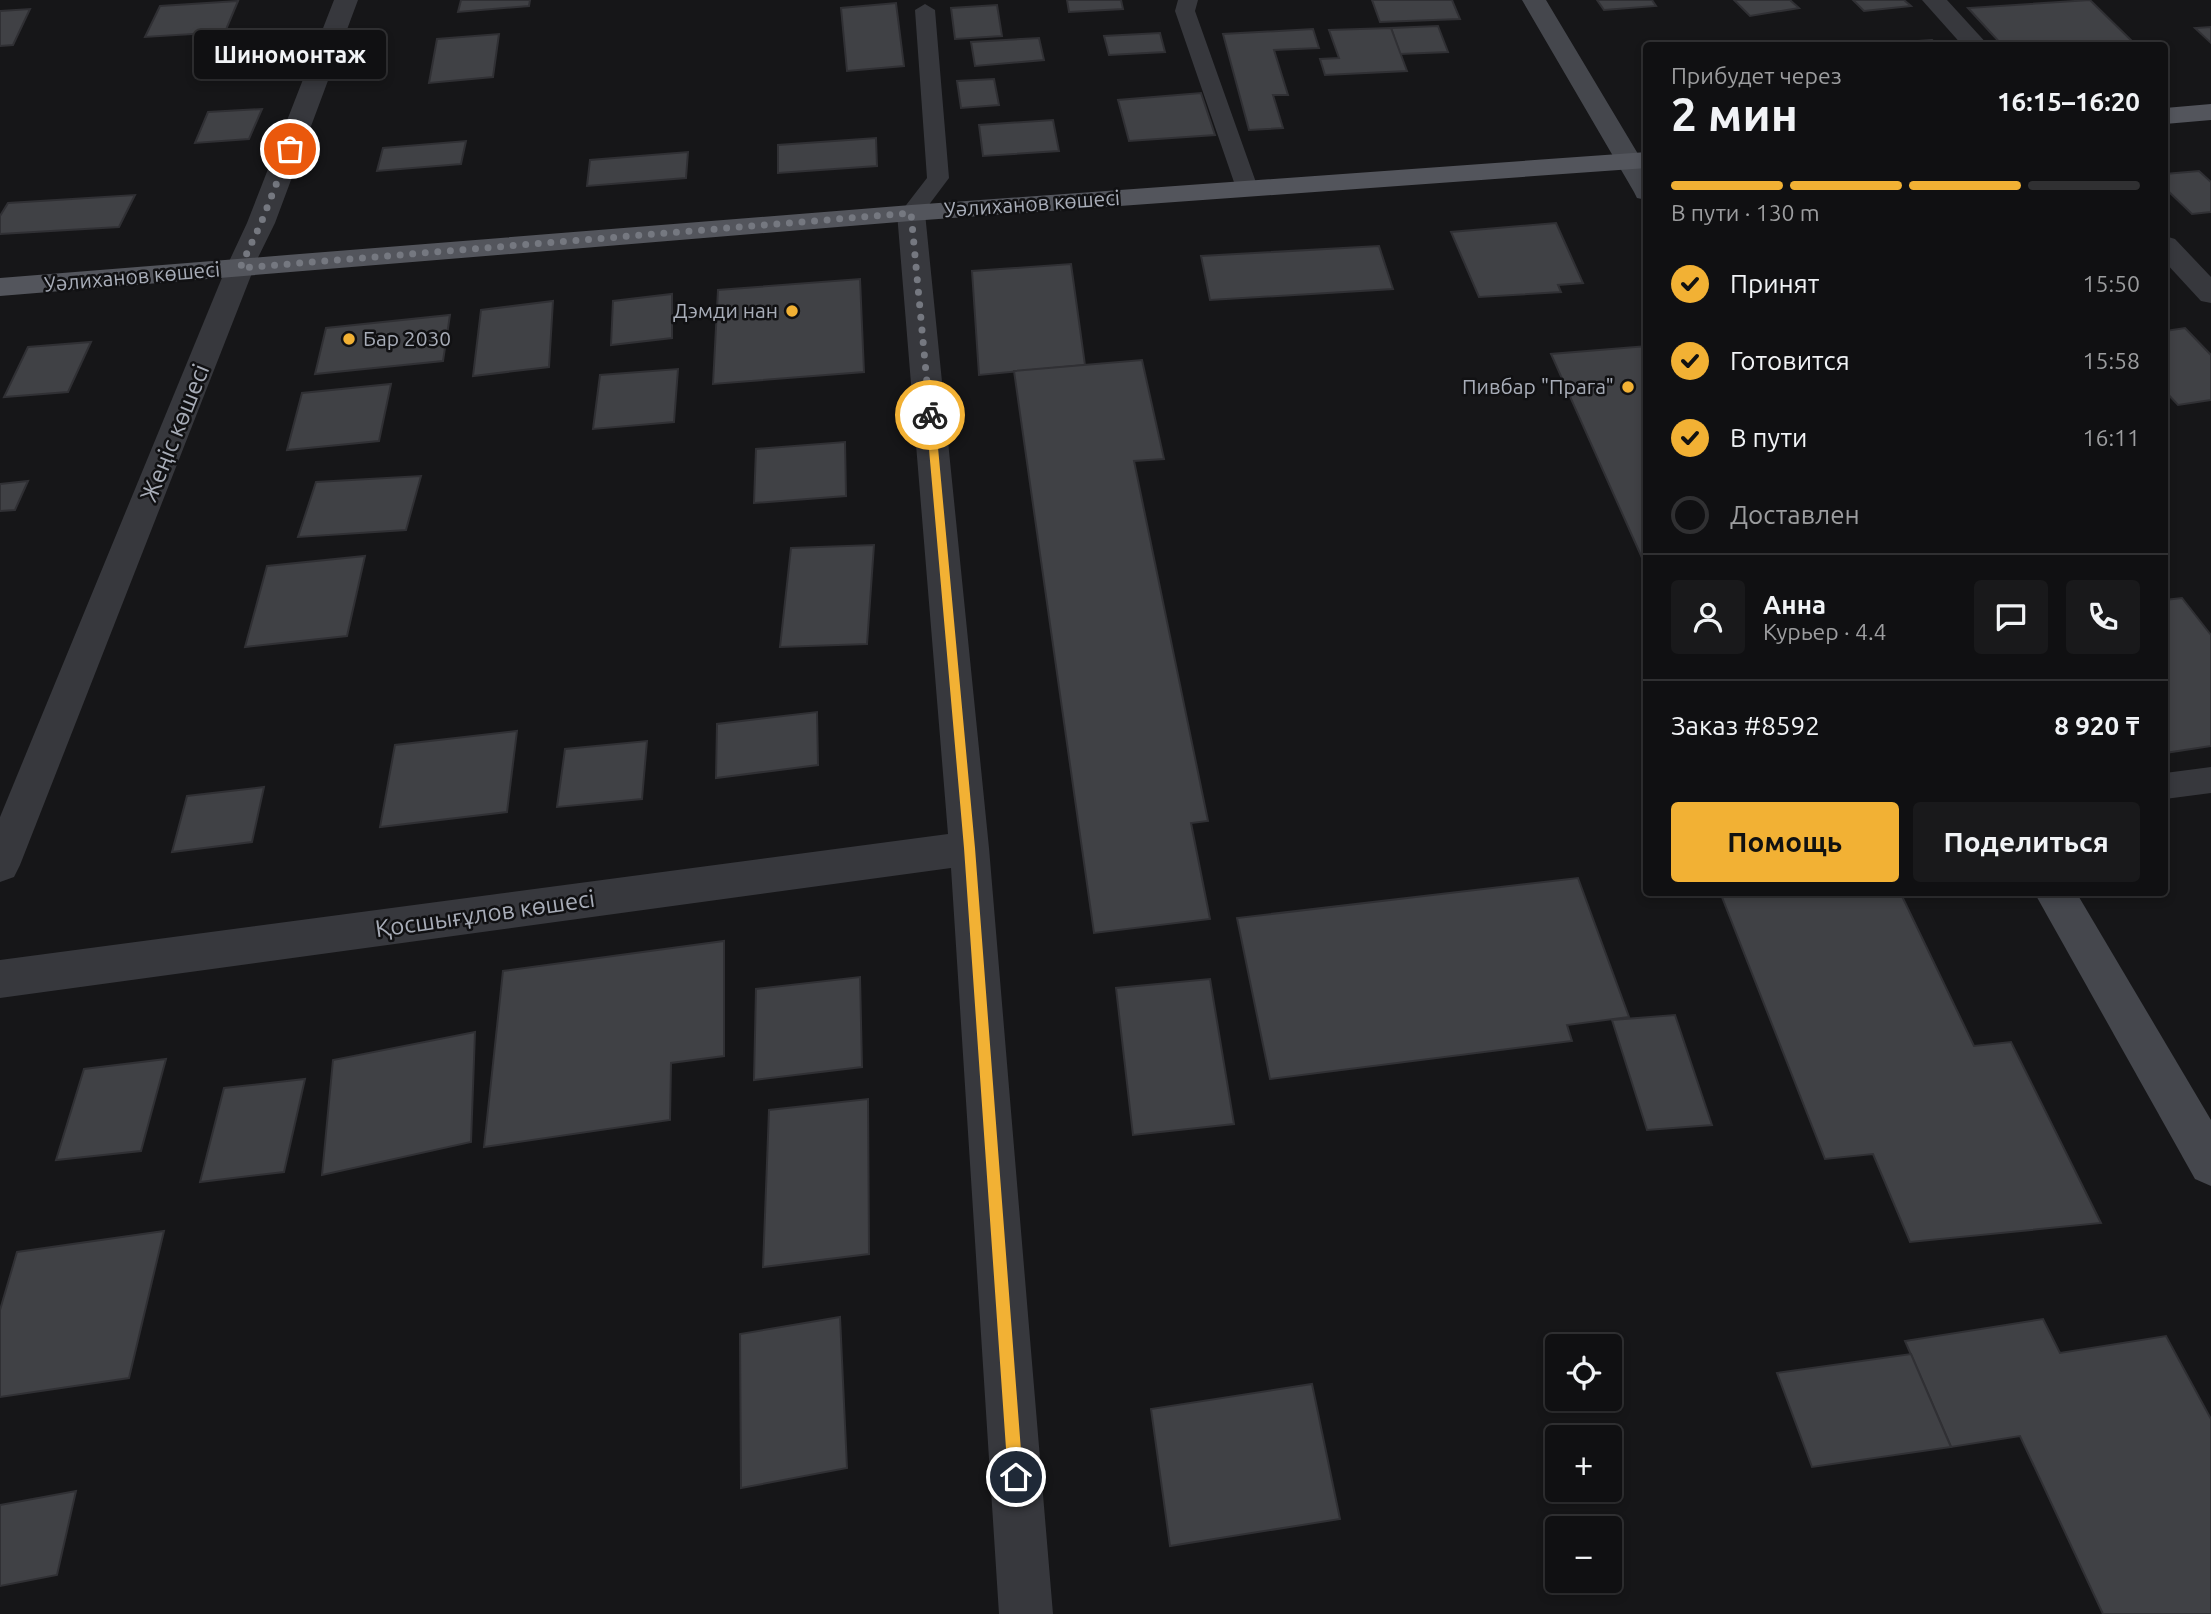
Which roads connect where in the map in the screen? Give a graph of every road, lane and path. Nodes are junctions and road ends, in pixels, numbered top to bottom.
1 (346, 0) edge
2 (1188, 0) edge
3 (1534, 0) edge
4 (1934, 0) edge
5 (925, 10) dead end
6 (1973, 42) edge
7 (2211, 112) edge
8 (2168, 116) edge
9 (1638, 161) edge
10 (1643, 178) edge
11 (1247, 188) junction
12 (911, 213) junction
13 (2168, 248) edge
14 (240, 268) junction
15 (0, 287) edge
16 (2211, 294) edge
17 (2211, 780) edge
18 (2168, 786) edge
19 (969, 848) junction
20 (0, 865) edge
21 (2056, 896) edge
22 (0, 979) edge
23 (2211, 1163) edge
24 (1026, 1614) edge

1 - 14 street, Жеңіс көшесі
2 - 11 lane
3 - 9 main road
4 - 6 street
5 - 12 lane
7 - 8 main road
9 - 10 main road
9 - 11 main road, Уәлиханов көшесі
11 - 12 main road, Уәлиханов көшесі
12 - 14 main road, Уәлиханов көшесі
12 - 19 street
13 - 16 street
14 - 15 main road, Уәлиханов көшесі
14 - 20 street, Жеңіс көшесі
17 - 18 lane
19 - 22 street, Қосшығұлов көшесі
19 - 24 street
21 - 23 main road

